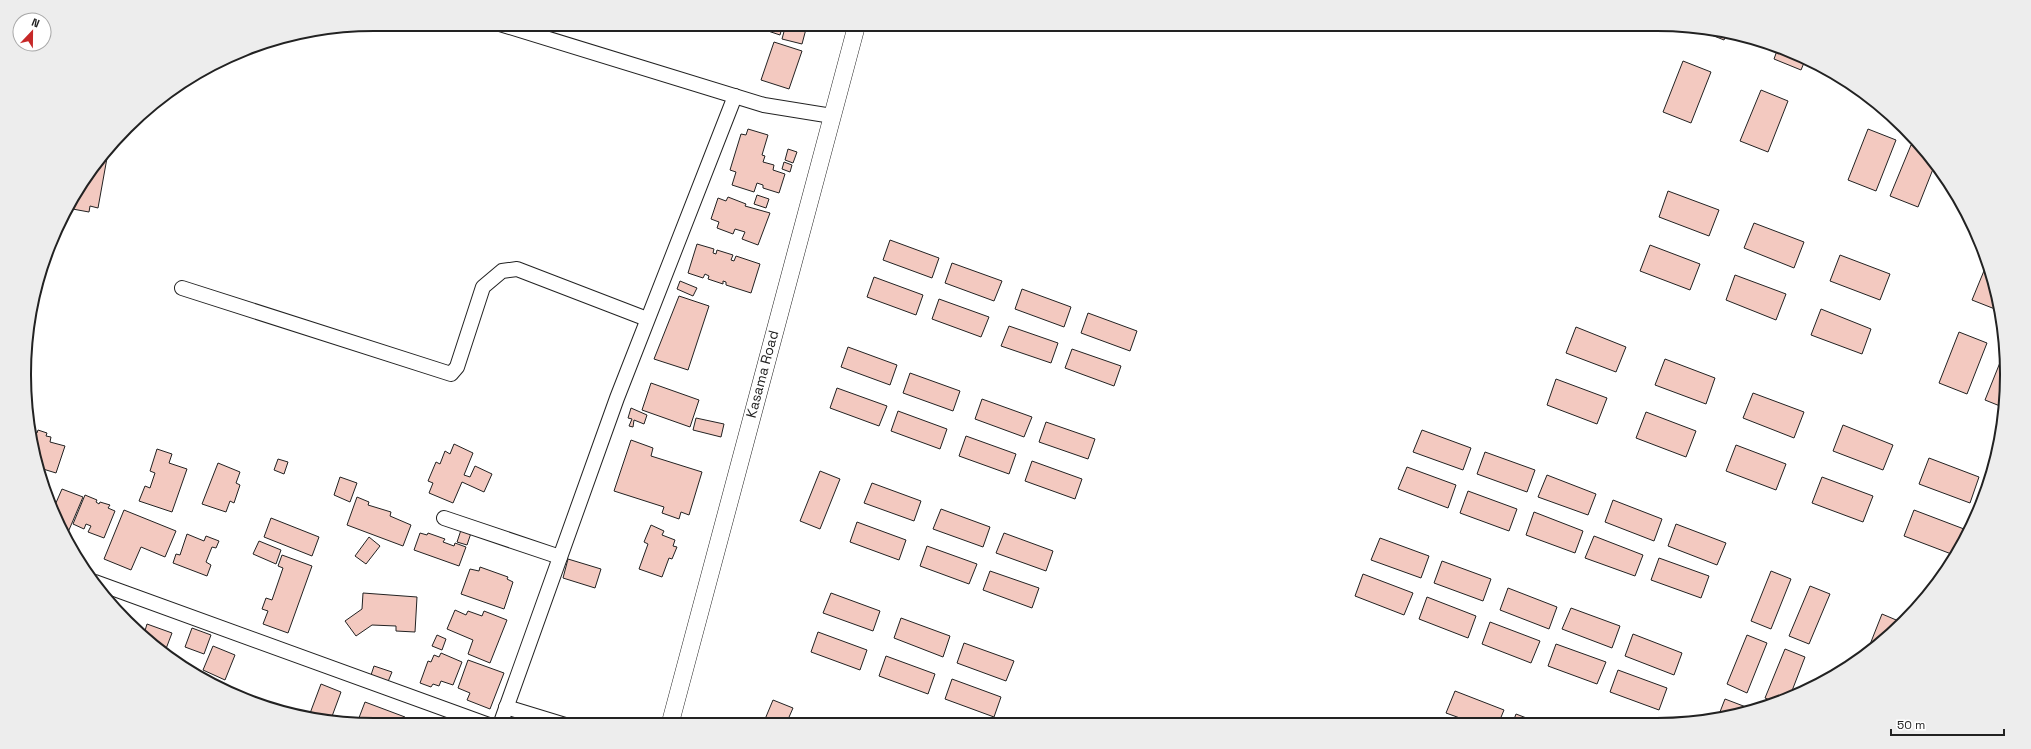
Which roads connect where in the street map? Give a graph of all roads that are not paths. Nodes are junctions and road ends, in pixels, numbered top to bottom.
1 (523, 31) edge
2 (855, 31) edge
3 (735, 96) junction
4 (832, 116) junction
5 (182, 288) dead end
6 (647, 319) junction
7 (444, 518) dead end
8 (560, 557) junction
9 (103, 585) edge
10 (506, 707) junction
11 (470, 718) edge
12 (502, 718) edge
13 (542, 718) edge
14 (672, 718) edge

1 - 3 street
2 - 4 street, Kasama Road
3 - 4 street
3 - 6 street
4 - 14 street, Kasama Road
5 - 6 street
6 - 8 street
7 - 8 street
8 - 10 street
9 - 11 street
10 - 12 street
10 - 13 street

